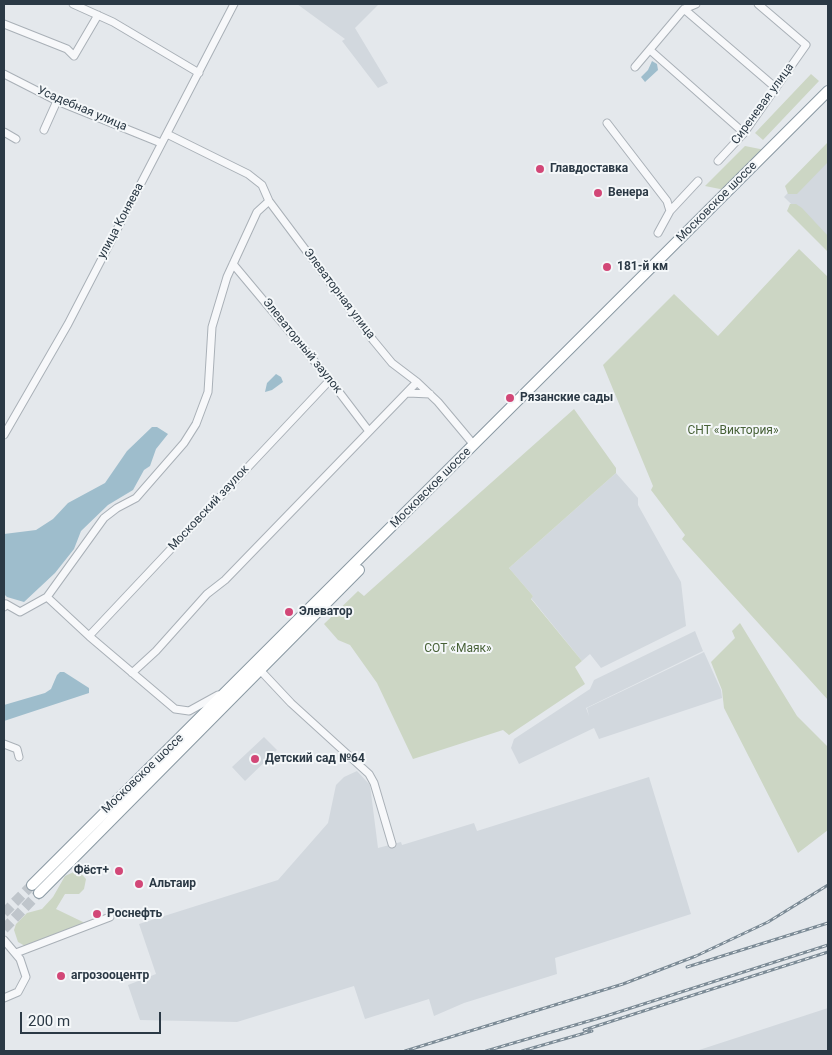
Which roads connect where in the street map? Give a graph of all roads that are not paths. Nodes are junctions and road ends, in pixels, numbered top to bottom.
1 (73, 4) edge
2 (234, 4) edge
3 (696, 4) edge
4 (758, 4) edge
5 (684, 9) junction
6 (98, 15) junction
7 (4, 24) edge
8 (650, 50) junction
9 (635, 67) dead end
10 (199, 73) junction
11 (4, 74) edge
12 (776, 88) junction
13 (828, 91) edge
14 (828, 97) edge
15 (57, 101) junction
16 (607, 123) dead end
17 (44, 130) dead end
18 (4, 132) edge
19 (744, 133) junction
20 (166, 134) junction
21 (16, 139) dead end
22 (162, 143) junction
23 (718, 162) dead end
24 (698, 181) dead end
25 (269, 201) junction
26 (670, 210) junction
27 (658, 234) dead end
28 (233, 264) junction
29 (330, 380) junction
30 (417, 382) junction
31 (408, 393) junction
32 (431, 395) junction
33 (368, 430) junction
34 (4, 435) edge
35 (474, 445) junction
36 (47, 597) junction
37 (4, 607) edge
38 (89, 636) junction
39 (260, 670) junction
40 (132, 673) junction
41 (236, 683) junction
42 (4, 744) edge
43 (19, 757) dead end
44 (392, 844) dead end
45 (110, 917) dead end
46 (4, 940) edge
47 (16, 953) junction
48 (4, 998) edge

1 - 6 street
2 - 10 street, улица Коняева
3 - 5 street
4 - 12 street, Сиреневая улица
5 - 8 street
5 - 12 street
6 - 7 street
6 - 10 street
8 - 9 street
8 - 19 street
10 - 20 street, улица Коняева
11 - 15 street, Усадебная улица
12 - 19 street, Сиреневая улица
13 - 35 highway, Московское шоссе
14 - 39 highway, Московское шоссе
15 - 17 street
15 - 22 street, Усадебная улица
16 - 26 street
18 - 21 street
19 - 23 street, Сиреневая улица
20 - 22 street, улица Коняева
20 - 25 street, Элеваторная улица
22 - 34 street, улица Коняева
24 - 26 street
25 - 28 street
25 - 30 street, Элеваторная улица
26 - 27 street
28 - 29 street, Элеваторный заулок
28 - 36 street
29 - 33 street, Элеваторный заулок
29 - 38 street, Московский заулок
30 - 31 street
30 - 32 street, Элеваторная улица
31 - 32 street
31 - 33 street
32 - 35 street, Элеваторная улица
33 - 40 street
35 - 41 highway, Московское шоссе
36 - 37 street
36 - 38 street
38 - 40 street
39 - 41 highway, Московское шоссе
39 - 44 street
40 - 41 street
42 - 43 street
45 - 47 street
46 - 47 street
47 - 48 street

